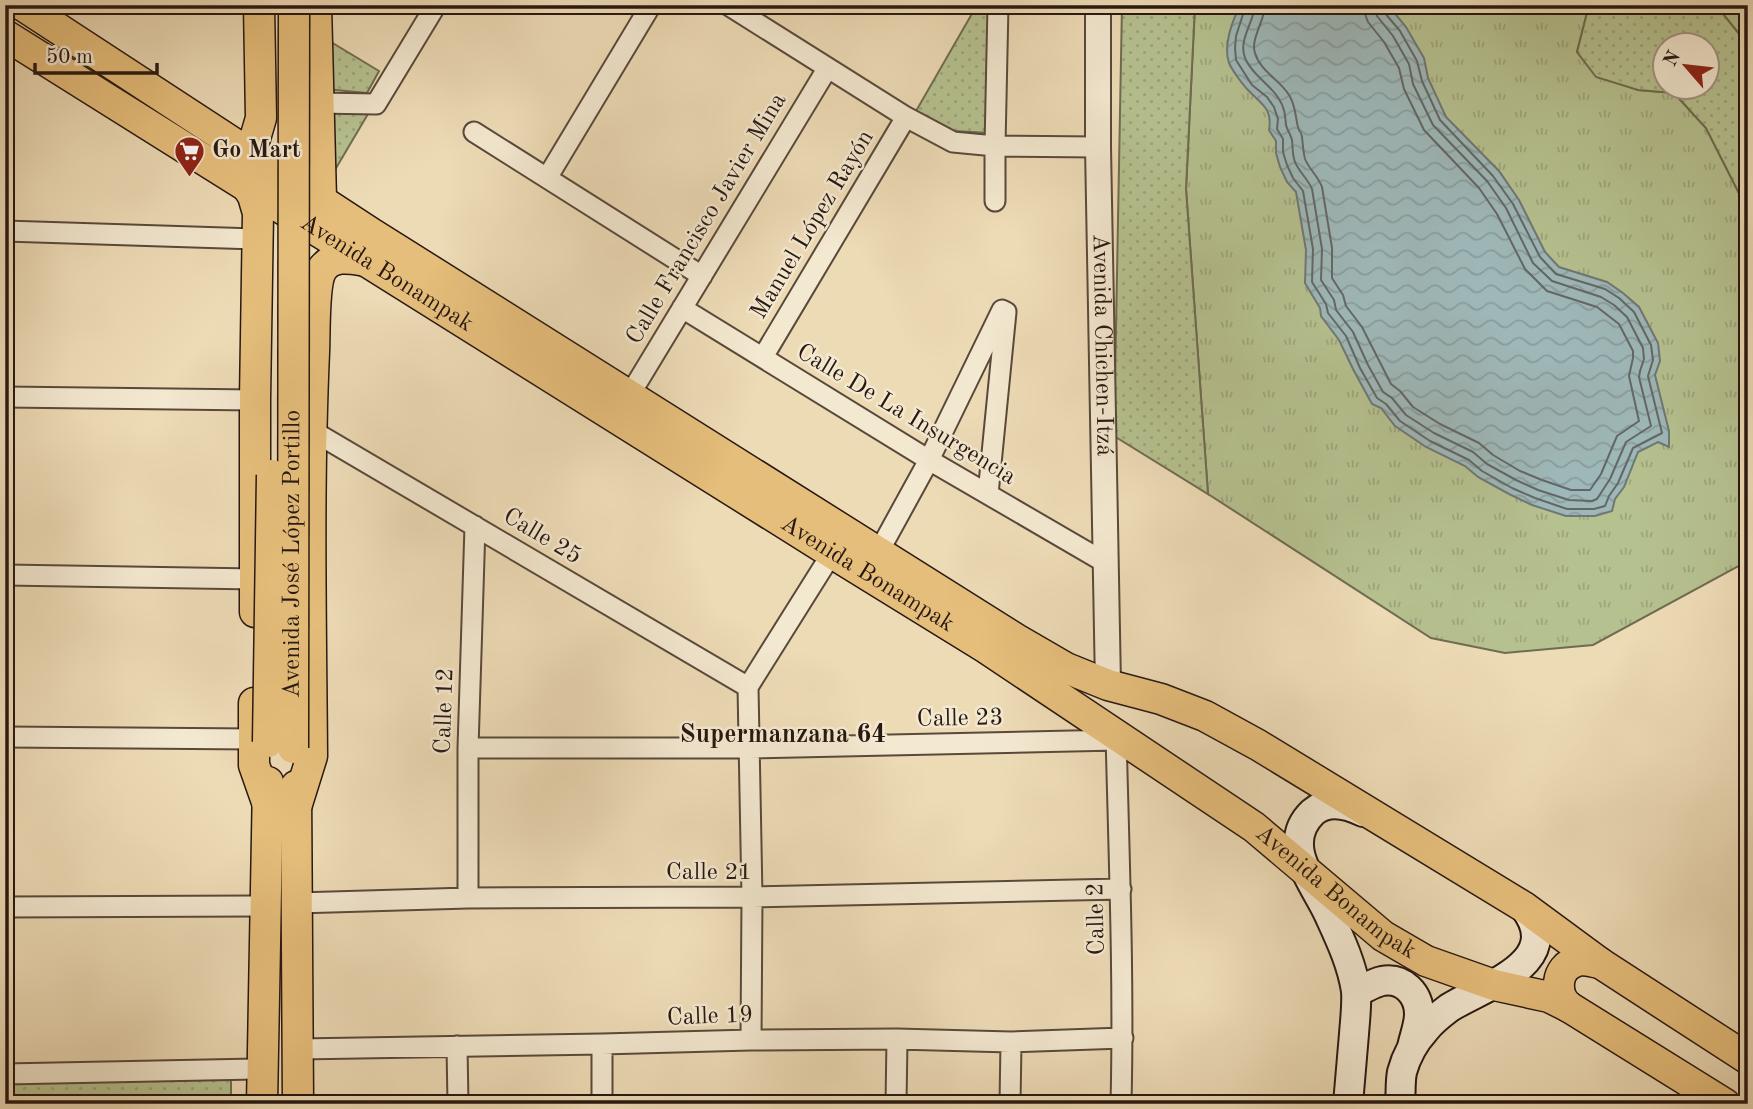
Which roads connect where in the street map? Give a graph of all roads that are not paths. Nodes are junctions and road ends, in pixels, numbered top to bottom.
1 (259, 5) edge
2 (273, 5) edge
3 (293, 5) edge
4 (316, 5) edge
5 (436, 5) edge
6 (652, 5) edge
7 (728, 5) edge
8 (998, 5) edge
9 (1098, 5) edge
10 (34, 14) edge
11 (5, 35) edge
12 (31, 51) junction
13 (827, 69) junction
14 (261, 92) junction
15 (317, 100) junction
16 (905, 117) junction
17 (474, 132) dead end
18 (995, 146) junction
19 (1098, 147) junction
20 (247, 151) junction
21 (547, 178) junction
22 (246, 185) junction
23 (321, 199) junction
24 (995, 201) dead end
25 (5, 231) edge
26 (258, 239) junction
27 (367, 261) junction
28 (702, 276) junction
29 (256, 293) junction
30 (316, 295) junction
31 (682, 308) junction
32 (763, 357) junction
33 (629, 396) junction
34 (5, 397) edge
35 (255, 400) junction
36 (311, 430) junction
37 (929, 460) junction
38 (988, 494) junction
39 (475, 526) junction
40 (832, 553) junction
41 (878, 553) junction
42 (1106, 563) junction
43 (5, 575) edge
44 (256, 579) junction
45 (1108, 685) junction
46 (748, 687) junction
47 (5, 737) edge
48 (1117, 737) junction
49 (272, 743) junction
50 (468, 748) junction
51 (749, 748) junction
52 (297, 804) junction
53 (1372, 816) junction
54 (1304, 869) junction
55 (1121, 889) junction
56 (752, 897) junction
57 (468, 898) junction
58 (297, 903) junction
59 (5, 906) edge
60 (265, 906) junction
61 (1524, 907) junction
62 (1600, 963) junction
63 (1494, 985) junction
64 (1356, 992) junction
65 (1569, 1007) junction
66 (1123, 1038) junction
67 (897, 1039) junction
68 (751, 1040) junction
69 (1011, 1042) junction
70 (602, 1044) junction
71 (457, 1046) junction
72 (299, 1049) junction
73 (1412, 1049) junction
74 (1748, 1059) edge
75 (261, 1069) junction
76 (5, 1074) edge
77 (262, 1104) edge
78 (298, 1104) edge
79 (458, 1104) edge
80 (602, 1104) edge
81 (896, 1104) edge
82 (1010, 1104) edge
83 (1121, 1104) edge
84 (1349, 1104) edge
85 (1400, 1104) edge
86 (1725, 1104) edge

1 - 14 main road
2 - 49 main road, Avenida José López Portillo, bridge
3 - 49 main road, Avenida José López Portillo, bridge
4 - 15 main road
5 - 15 street
6 - 21 street
7 - 13 street
8 - 18 street
9 - 19 street, Avenida Chichen-Itzá
10 - 12 main road
10 - 20 main road, Avenida Bonampak
11 - 12 main road, Avenida Bonampak
12 - 22 main road, Avenida Bonampak
13 - 16 street
13 - 28 street, Calle Francisco Javier Mina
14 - 15 main road
14 - 20 main road
15 - 23 main road
16 - 18 street
16 - 32 street, Manuel López Rayón
17 - 21 street
18 - 19 street
18 - 24 street
19 - 42 street, Avenida Chichen-Itzá
20 - 23 main road, Avenida Bonampak
21 - 28 street
22 - 26 main road
22 - 27 main road, Avenida Bonampak
23 - 33 main road, Avenida Bonampak
25 - 26 street
26 - 29 main road
27 - 30 main road
27 - 40 main road, Avenida Bonampak
28 - 31 street, Calle Francisco Javier Mina
29 - 30 main road
29 - 35 main road
30 - 36 main road
31 - 32 street, Calle De La Insurgencia
31 - 33 street, Calle Francisco Javier Mina
32 - 37 street, Calle De La Insurgencia
33 - 41 main road, Avenida Bonampak
34 - 35 street
35 - 44 main road
36 - 39 street, Calle 25
36 - 52 main road
37 - 38 street, Calle De La Insurgencia
37 - 38 street
37 - 41 street
38 - 42 street, Calle De La Insurgencia
39 - 46 street, Calle 25
39 - 50 street, Calle 12
40 - 46 street
40 - 48 main road, Avenida Bonampak
41 - 45 main road, Avenida Bonampak
42 - 45 street, Avenida Chichen-Itzá
43 - 44 street
44 - 49 main road
45 - 53 main road, Avenida Bonampak
46 - 51 street
47 - 49 street
48 - 51 street, Calle 23
48 - 54 main road, Avenida Bonampak
48 - 55 street, Calle 2
49 - 52 main road, Avenida José López Portillo
49 - 60 main road, Avenida José López Portillo
50 - 51 street, Calle 23
50 - 57 street, Calle 12
51 - 56 street
52 - 58 main road, Avenida José López Portillo
53 - 54 main road
53 - 61 main road, Avenida Bonampak
54 - 63 main road, Avenida Bonampak
54 - 64 main road
55 - 56 street, Calle 21
55 - 66 street, Calle 2
56 - 57 street, Calle 21
56 - 68 street
57 - 58 street, Calle 21
58 - 72 main road, Avenida José López Portillo
59 - 60 street
60 - 75 main road, Avenida José López Portillo
61 - 62 main road, Avenida Bonampak
61 - 63 main road
62 - 65 main road
62 - 74 main road, Avenida Bonampak
63 - 65 main road, Avenida Bonampak
63 - 73 main road
64 - 73 main road
64 - 84 main road
65 - 86 main road, Avenida Bonampak
66 - 69 street, Calle 19
66 - 83 street, Calle 2
67 - 68 street, Calle 19
67 - 69 street, Calle 19
67 - 81 street
68 - 70 street, Calle 19
69 - 82 street
70 - 71 street, Calle 19
70 - 80 street
71 - 72 street, Calle 19
71 - 79 street
72 - 78 main road, Avenida José López Portillo
73 - 85 main road
75 - 76 street
75 - 77 main road, Avenida José López Portillo

